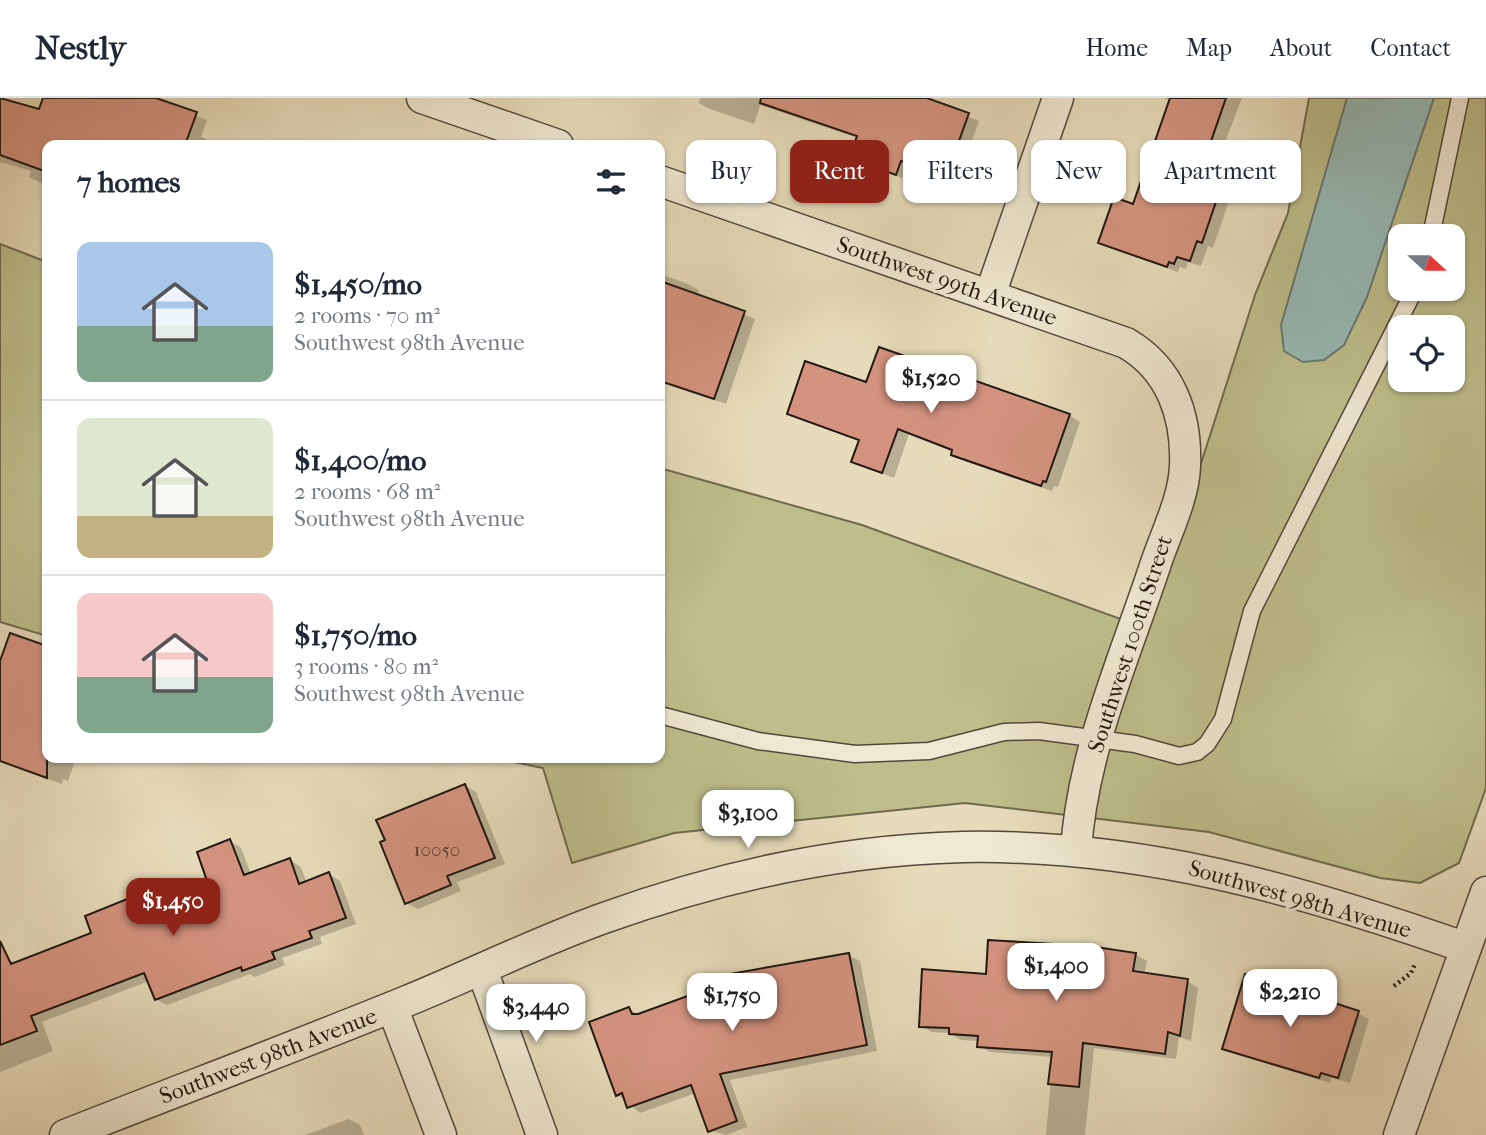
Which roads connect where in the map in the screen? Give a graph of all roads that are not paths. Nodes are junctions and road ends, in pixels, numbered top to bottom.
1 (422, 98) edge
2 (1058, 98) edge
3 (1460, 98) edge
4 (544, 140) edge
5 (665, 183) edge
6 (1434, 224) edge
7 (990, 295) junction
8 (1409, 301) edge
9 (1184, 437) joint
10 (665, 716) edge
11 (1098, 738) junction
12 (1076, 851) junction
13 (1486, 892) edge
14 (1464, 947) junction
15 (481, 970) junction
16 (392, 1007) junction
17 (65, 1135) edge
18 (441, 1135) edge
19 (542, 1135) edge
20 (1399, 1135) edge

1 - 4 street
2 - 7 street
3 - 6 lane
5 - 7 street, Southwest 99th Avenue
7 - 9 street, Southwest 99th Avenue
8 - 11 lane
9 - 11 street, Southwest 100th Street
10 - 11 lane
11 - 12 street, Southwest 100th Street
12 - 14 street, Southwest 98th Avenue
12 - 15 street, Southwest 98th Avenue
13 - 14 street
14 - 20 street
15 - 16 street, Southwest 98th Avenue
15 - 19 street
16 - 17 street, Southwest 98th Avenue
16 - 18 street, Southwest 98th Avenue

